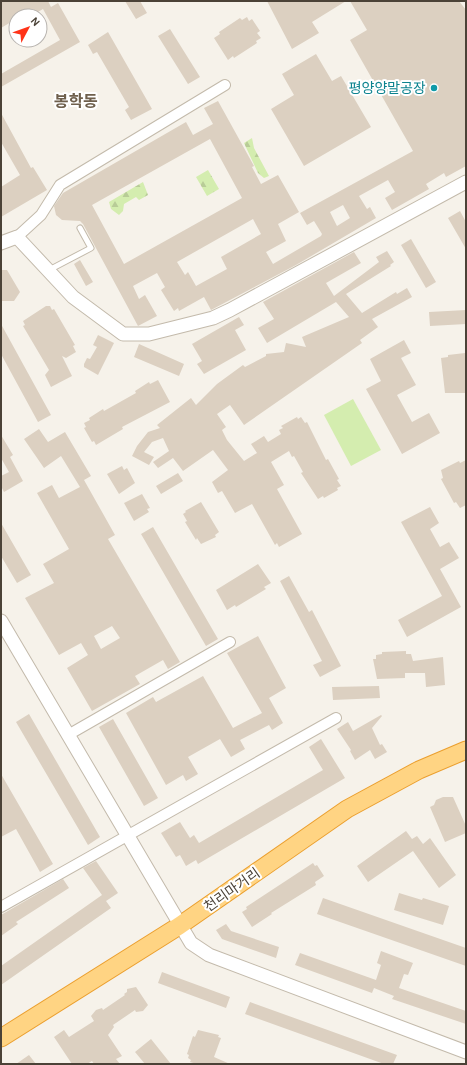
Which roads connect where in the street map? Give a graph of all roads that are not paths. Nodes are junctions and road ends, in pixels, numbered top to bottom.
1 (225, 85) dead end
2 (466, 182) edge
3 (80, 228) dead end
4 (17, 237) junction
5 (1, 244) edge
6 (48, 271) junction
7 (1, 621) edge
8 (230, 642) dead end
9 (336, 718) dead end
10 (68, 736) junction
11 (466, 750) edge
12 (127, 836) junction
13 (1, 907) edge
14 (179, 926) junction
15 (1, 1038) edge
16 (466, 1052) edge

1 - 4 street
2 - 6 street
3 - 6 lane
4 - 5 street
4 - 6 street
7 - 10 street
8 - 10 street
9 - 12 street
10 - 12 street
11 - 14 highway, 천리마거리
12 - 13 street
12 - 14 street
14 - 15 highway, 천리마거리
14 - 16 street

